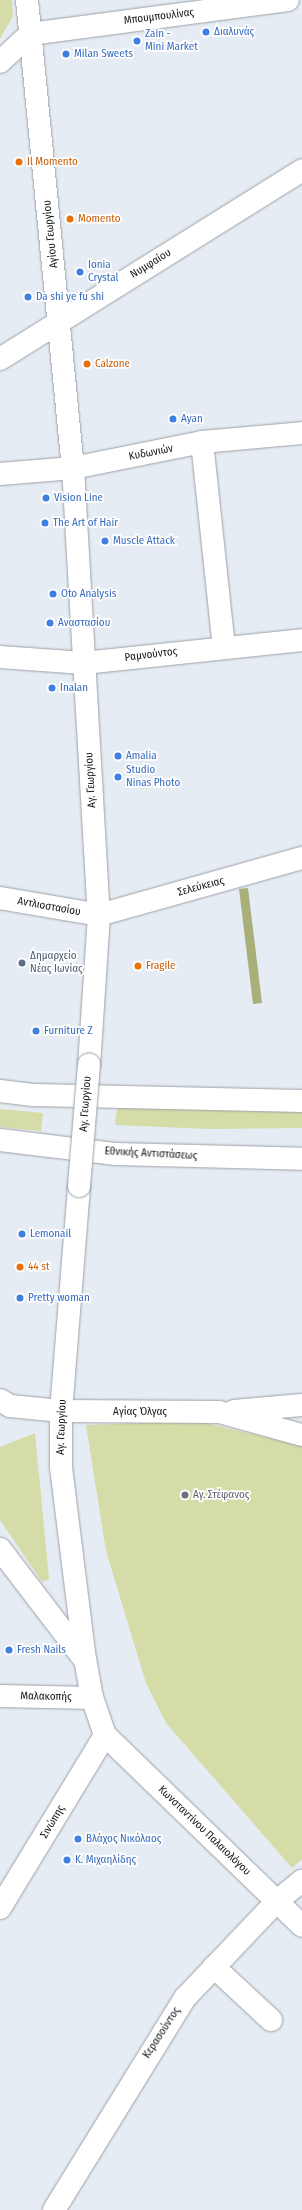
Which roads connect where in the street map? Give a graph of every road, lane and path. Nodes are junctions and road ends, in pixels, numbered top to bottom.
1 (27, 0) edge
2 (288, 0) edge
3 (30, 34) junction
4 (0, 62) edge
5 (302, 170) edge
6 (59, 322) junction
7 (0, 359) edge
8 (302, 432) edge
9 (202, 442) junction
10 (73, 468) junction
11 (0, 474) edge
12 (302, 640) edge
13 (224, 647) junction
14 (0, 657) edge
15 (84, 663) junction
16 (302, 858) edge
17 (0, 898) edge
18 (99, 915) junction
19 (0, 1091) edge
20 (302, 1100) edge
21 (0, 1140) edge
22 (302, 1159) edge
23 (302, 1405) edge
24 (3, 1406) edge
25 (61, 1411) junction
26 (219, 1412) junction
27 (302, 1435) edge
28 (0, 1549) edge
29 (85, 1660) junction
30 (0, 1696) edge
31 (92, 1698) junction
32 (105, 1735) junction
33 (302, 1881) edge
34 (277, 1901) junction
35 (0, 1908) edge
36 (302, 1926) edge
37 (214, 1967) junction
38 (271, 2020) dead end
39 (54, 2210) edge

1 - 3 street, Αγίου Γεωργίου
2 - 3 street, Μπουμπουλίνας
3 - 4 street
3 - 6 street, Αγίου Γεωργίου
5 - 6 street, Νυμφαίου
6 - 7 street, Νυμφαίου
6 - 10 street, Αγίου Γεωργίου
8 - 9 street, Κυδωνιών
9 - 10 street, Κυδωνιών
9 - 13 street
10 - 11 street, Κυδωνιών
10 - 15 street, Αγ. Γεωργίου
12 - 13 street, Ραμνούντος
13 - 15 street, Ραμνούντος
14 - 15 street, Ραμνούντος
15 - 18 street, Αγ. Γεωργίου
16 - 18 street, Σελεύκειας
17 - 18 street, Αντλιοστασίου
18 - 25 street, Αγ. Γεωργίου, bridge
19 - 20 street
21 - 22 street, Εθνικής Αντιστάσεως
23 - 26 street, Αγίας Όλγας
24 - 25 street, Αγίας Όλγας
25 - 26 street, Αγίας Όλγας
25 - 29 street, Αγ. Γεωργίου
26 - 27 street, Αγίας Όλγας
28 - 29 street
29 - 31 street, Αγ. Γεωργίου
30 - 31 street, Μαλακοπής
31 - 32 street, Αγ. Γεωργίου
32 - 34 street, Κωνσταντίνου Παλαιολόγου
32 - 35 street, Σινώπης
33 - 34 street, Κερασούντος
34 - 36 street, Κωνσταντίνου Παλαιολόγου
34 - 37 street, Κερασούντος
37 - 38 street
37 - 39 street, Κερασούντος

